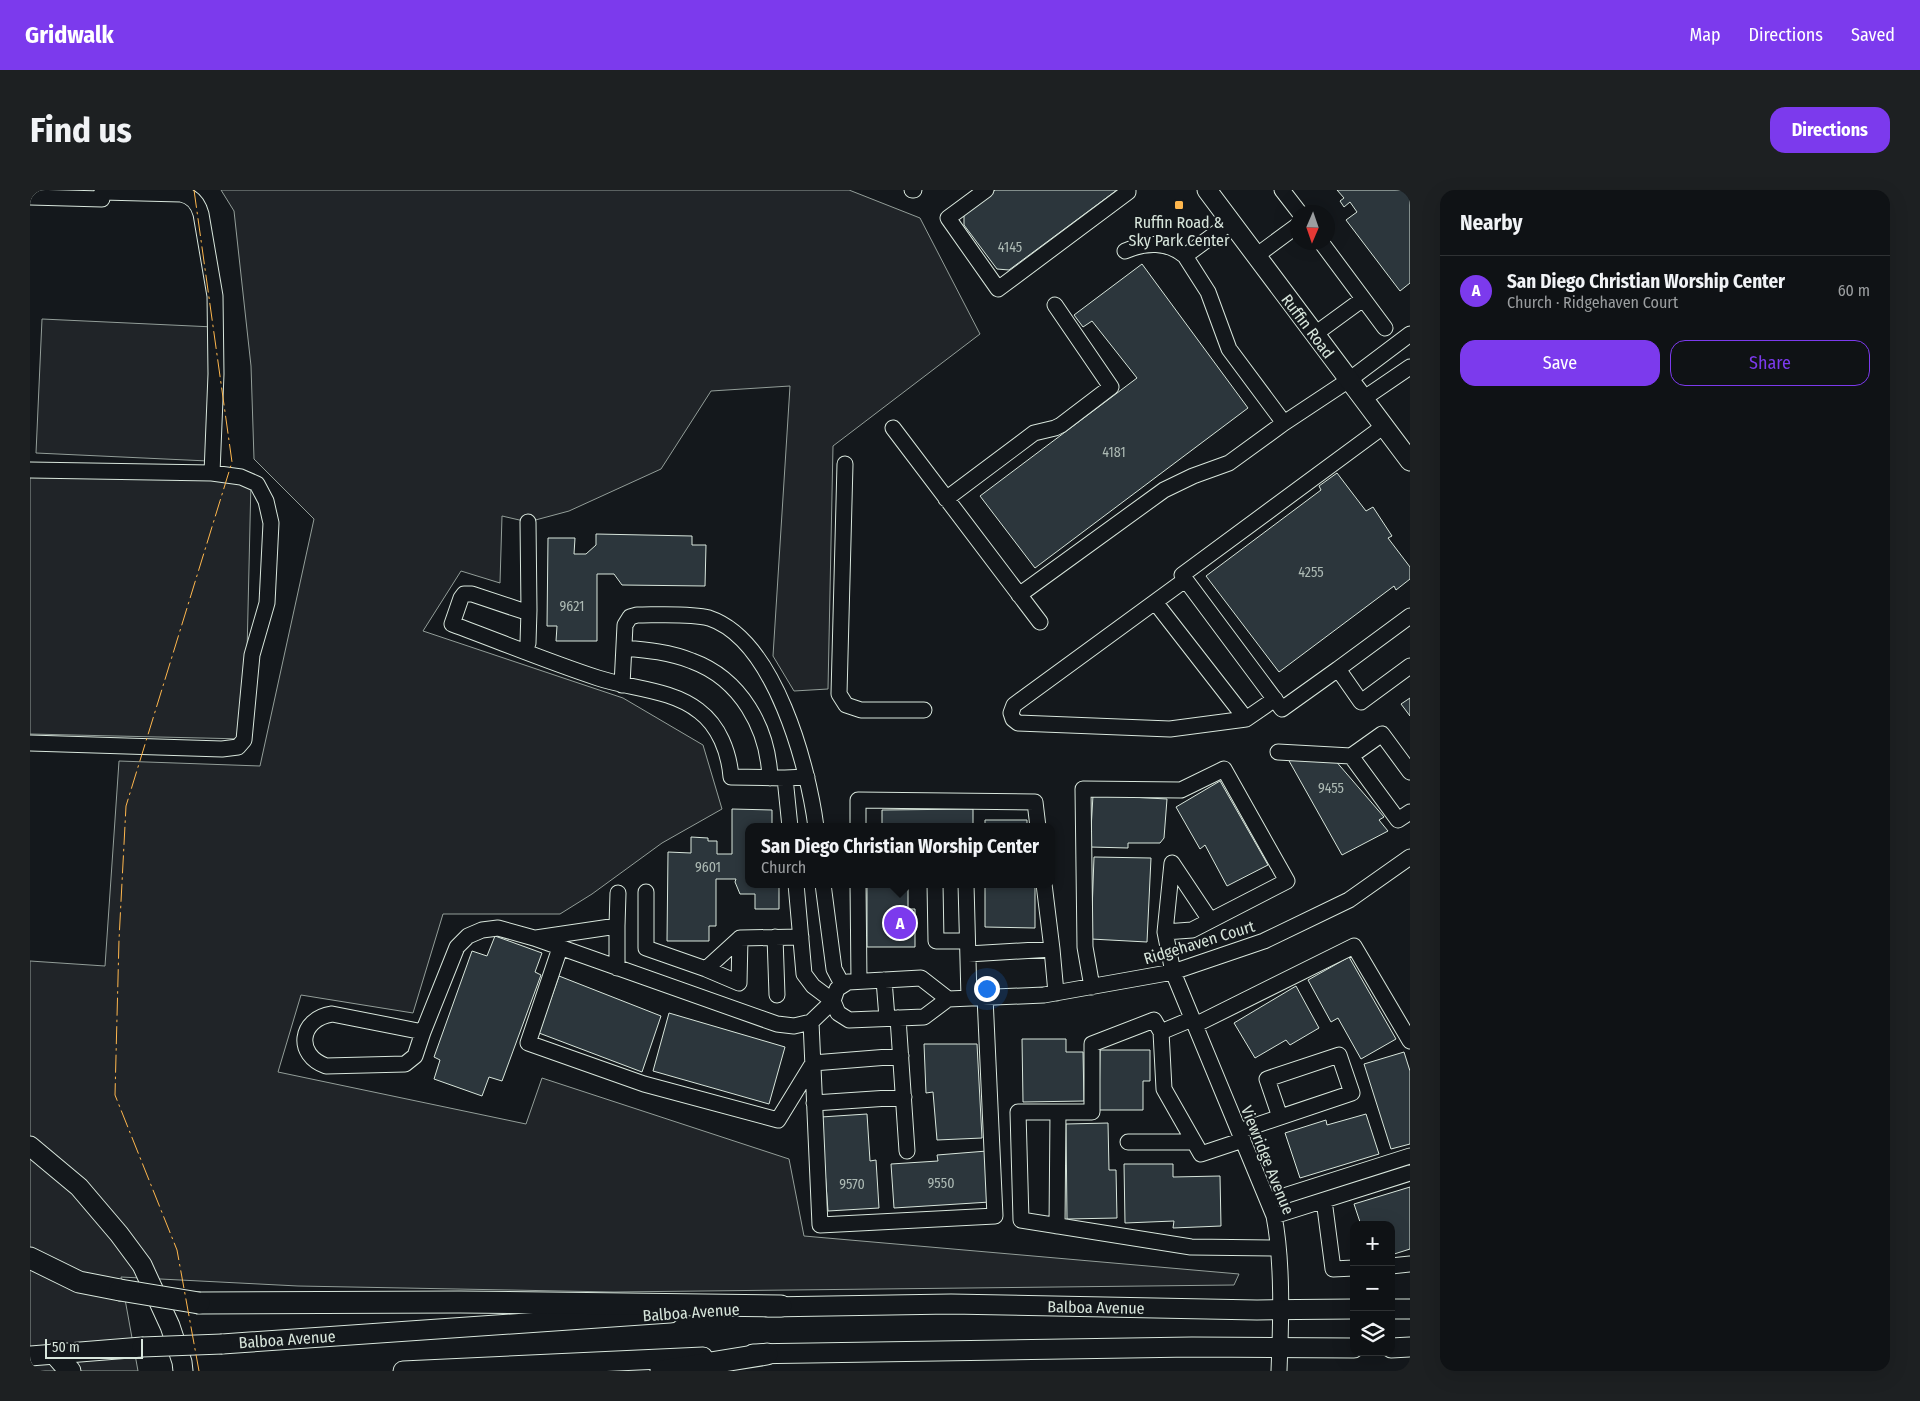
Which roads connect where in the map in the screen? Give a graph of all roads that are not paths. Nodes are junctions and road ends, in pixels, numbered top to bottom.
1 (986, 190) edge
2 (1128, 190) edge
3 (1207, 190) edge
4 (1282, 190) edge
5 (30, 197) edge
6 (1294, 205) edge
7 (1231, 222) junction
8 (1290, 230) edge
9 (1327, 250) edge
10 (1125, 252) dead end
11 (1185, 256) junction
12 (1256, 256) junction
13 (1364, 299) junction
14 (1055, 305) dead end
15 (1386, 328) dead end
16 (1315, 334) junction
17 (1410, 334) edge
18 (1410, 366) edge
19 (1349, 380) junction
20 (1363, 399) junction
21 (1284, 423) junction
22 (1384, 426) junction
23 (893, 428) dead end
24 (1410, 461) edge
25 (845, 464) dead end
26 (30, 470) edge
27 (212, 473) junction
28 (946, 499) junction
29 (528, 522) dead end
30 (1185, 580) junction
31 (1019, 595) junction
32 (1155, 602) junction
33 (530, 610) junction
34 (1410, 616) edge
35 (1040, 622) dead end
36 (624, 648) junction
37 (525, 651) junction
38 (1410, 666) edge
39 (1338, 669) junction
40 (622, 685) junction
41 (1275, 699) junction
42 (924, 710) dead end
43 (1246, 718) junction
44 (30, 743) edge
45 (1278, 752) dead end
46 (1351, 756) junction
47 (1410, 772) edge
48 (807, 776) junction
49 (778, 778) junction
50 (1410, 812) edge
51 (789, 823) edge
52 (815, 823) edge
53 (858, 823) edge
54 (1038, 823) edge
55 (1410, 857) edge
56 (796, 888) edge
57 (824, 888) edge
58 (858, 888) edge
59 (935, 888) edge
60 (966, 888) edge
61 (1044, 888) edge
62 (646, 892) dead end
63 (618, 893) dead end
64 (1210, 920) junction
65 (617, 926) junction
66 (1165, 932) junction
67 (775, 937) junction
68 (801, 937) junction
69 (534, 938) junction
70 (740, 938) junction
71 (967, 947) junction
72 (560, 948) junction
73 (1052, 949) junction
74 (617, 968) junction
75 (706, 969) junction
76 (1173, 972) junction
77 (884, 980) junction
78 (859, 981) junction
79 (842, 984) junction
80 (1092, 987) junction
81 (1056, 993) junction
82 (777, 995) dead end
83 (985, 997) junction
84 (948, 998) junction
85 (969, 998) junction
86 (833, 1001) junction
87 (893, 1018) junction
88 (812, 1022) junction
89 (1193, 1022) junction
90 (423, 1032) junction
91 (1161, 1032) junction
92 (1410, 1041) edge
93 (901, 1056) junction
94 (813, 1063) junction
95 (904, 1096) junction
96 (814, 1103) junction
97 (1058, 1112) junction
98 (1280, 1117) junction
99 (1241, 1135) junction
100 (1128, 1142) dead end
101 (1194, 1142) junction
102 (30, 1146) edge
103 (907, 1151) dead end
104 (1410, 1156) edge
105 (1410, 1173) edge
106 (1324, 1200) junction
107 (1268, 1201) junction
108 (1274, 1216) junction
109 (1057, 1226) junction
110 (1278, 1248) junction
111 (30, 1258) edge
112 (1410, 1264) edge
113 (1395, 1266) edge
114 (1350, 1268) edge
115 (782, 1306) junction
116 (1280, 1309) junction
117 (1350, 1309) edge
118 (1395, 1309) edge
119 (1410, 1309) edge
120 (1410, 1347) edge
121 (1350, 1348) edge
122 (1395, 1348) edge
123 (1280, 1349) junction
124 (55, 1354) junction
125 (767, 1354) junction
126 (30, 1356) edge
127 (70, 1371) edge
128 (183, 1371) edge
129 (403, 1371) edge
130 (661, 1371) edge
131 (1279, 1371) edge

1 - 2 street
3 - 7 main road, Ruffin Road
4 - 6 street
5 - 27 street
7 - 11 street
7 - 12 main road, Ruffin Road
8 - 12 street
9 - 13 street
10 - 11 street
11 - 21 street
12 - 16 main road, Ruffin Road
13 - 15 street
13 - 16 street
14 - 28 street
16 - 19 main road, Ruffin Road
17 - 19 street
18 - 20 street
19 - 20 main road, Ruffin Road
19 - 21 street
20 - 22 main road, Ruffin Road
21 - 31 street
22 - 24 main road, Ruffin Road
22 - 30 street
23 - 28 street
25 - 42 street
26 - 27 street
27 - 44 street
28 - 31 street
29 - 33 street
30 - 32 street
30 - 41 street
31 - 35 street
32 - 43 street
32 - 43 street
33 - 37 street
33 - 37 street
34 - 39 street
36 - 40 street
36 - 48 street
36 - 49 street
37 - 40 street
38 - 39 street
39 - 41 street
40 - 49 street
41 - 43 street
45 - 46 street
46 - 47 street
46 - 50 street
48 - 49 street
48 - 52 street
49 - 51 street
53 - 54 street
55 - 76 street, Ridgehaven Court
56 - 68 street
57 - 79 street
58 - 78 street
59 - 71 street
60 - 71 street
61 - 73 street
62 - 75 street
63 - 65 street
64 - 66 street
64 - 66 street, Viewridge Avenue
64 - 80 street
65 - 69 street
65 - 74 street
66 - 76 street, Viewridge Avenue
67 - 68 street
67 - 70 street
67 - 82 street
68 - 86 street
69 - 72 street
69 - 90 street
70 - 75 street
70 - 75 street
71 - 73 street
71 - 85 street
72 - 74 street
72 - 94 street
73 - 81 street
74 - 88 street
76 - 80 street, Ridgehaven Court
76 - 89 street, Viewridge Avenue
77 - 78 street
77 - 84 street
77 - 87 street
78 - 79 street
79 - 86 street
80 - 81 street, Ridgehaven Court
81 - 83 street, Ridgehaven Court
83 - 85 street, Ridgehaven Court
83 - 96 street
84 - 85 street, Ridgehaven Court
84 - 87 street
86 - 87 street
86 - 88 street
87 - 93 street
88 - 94 street
89 - 91 street
89 - 92 street
89 - 99 street, Viewridge Avenue
90 - 90 street
91 - 97 street
91 - 101 street
93 - 94 street
93 - 95 street
94 - 96 street
95 - 96 street
95 - 103 street
97 - 109 street
97 - 109 street
98 - 98 street
98 - 99 street
99 - 101 street
99 - 107 street, Viewridge Avenue
100 - 101 street
102 - 128 main road
104 - 107 street
105 - 106 street
106 - 108 street
106 - 114 street
107 - 108 street, Viewridge Avenue
108 - 110 street, Viewridge Avenue
109 - 110 street
110 - 116 street, Viewridge Avenue
111 - 115 highway, bridge
112 - 113 street
115 - 116 main road, Balboa Avenue
115 - 124 main road, Balboa Avenue, bridge
116 - 117 main road, Balboa Avenue
116 - 123 street, Viewridge Avenue
118 - 119 main road
120 - 122 main road
121 - 123 main road
123 - 125 main road
123 - 131 street, Viewridge Avenue
124 - 126 main road, Balboa Avenue
124 - 127 highway
125 - 129 main road
125 - 130 highway

